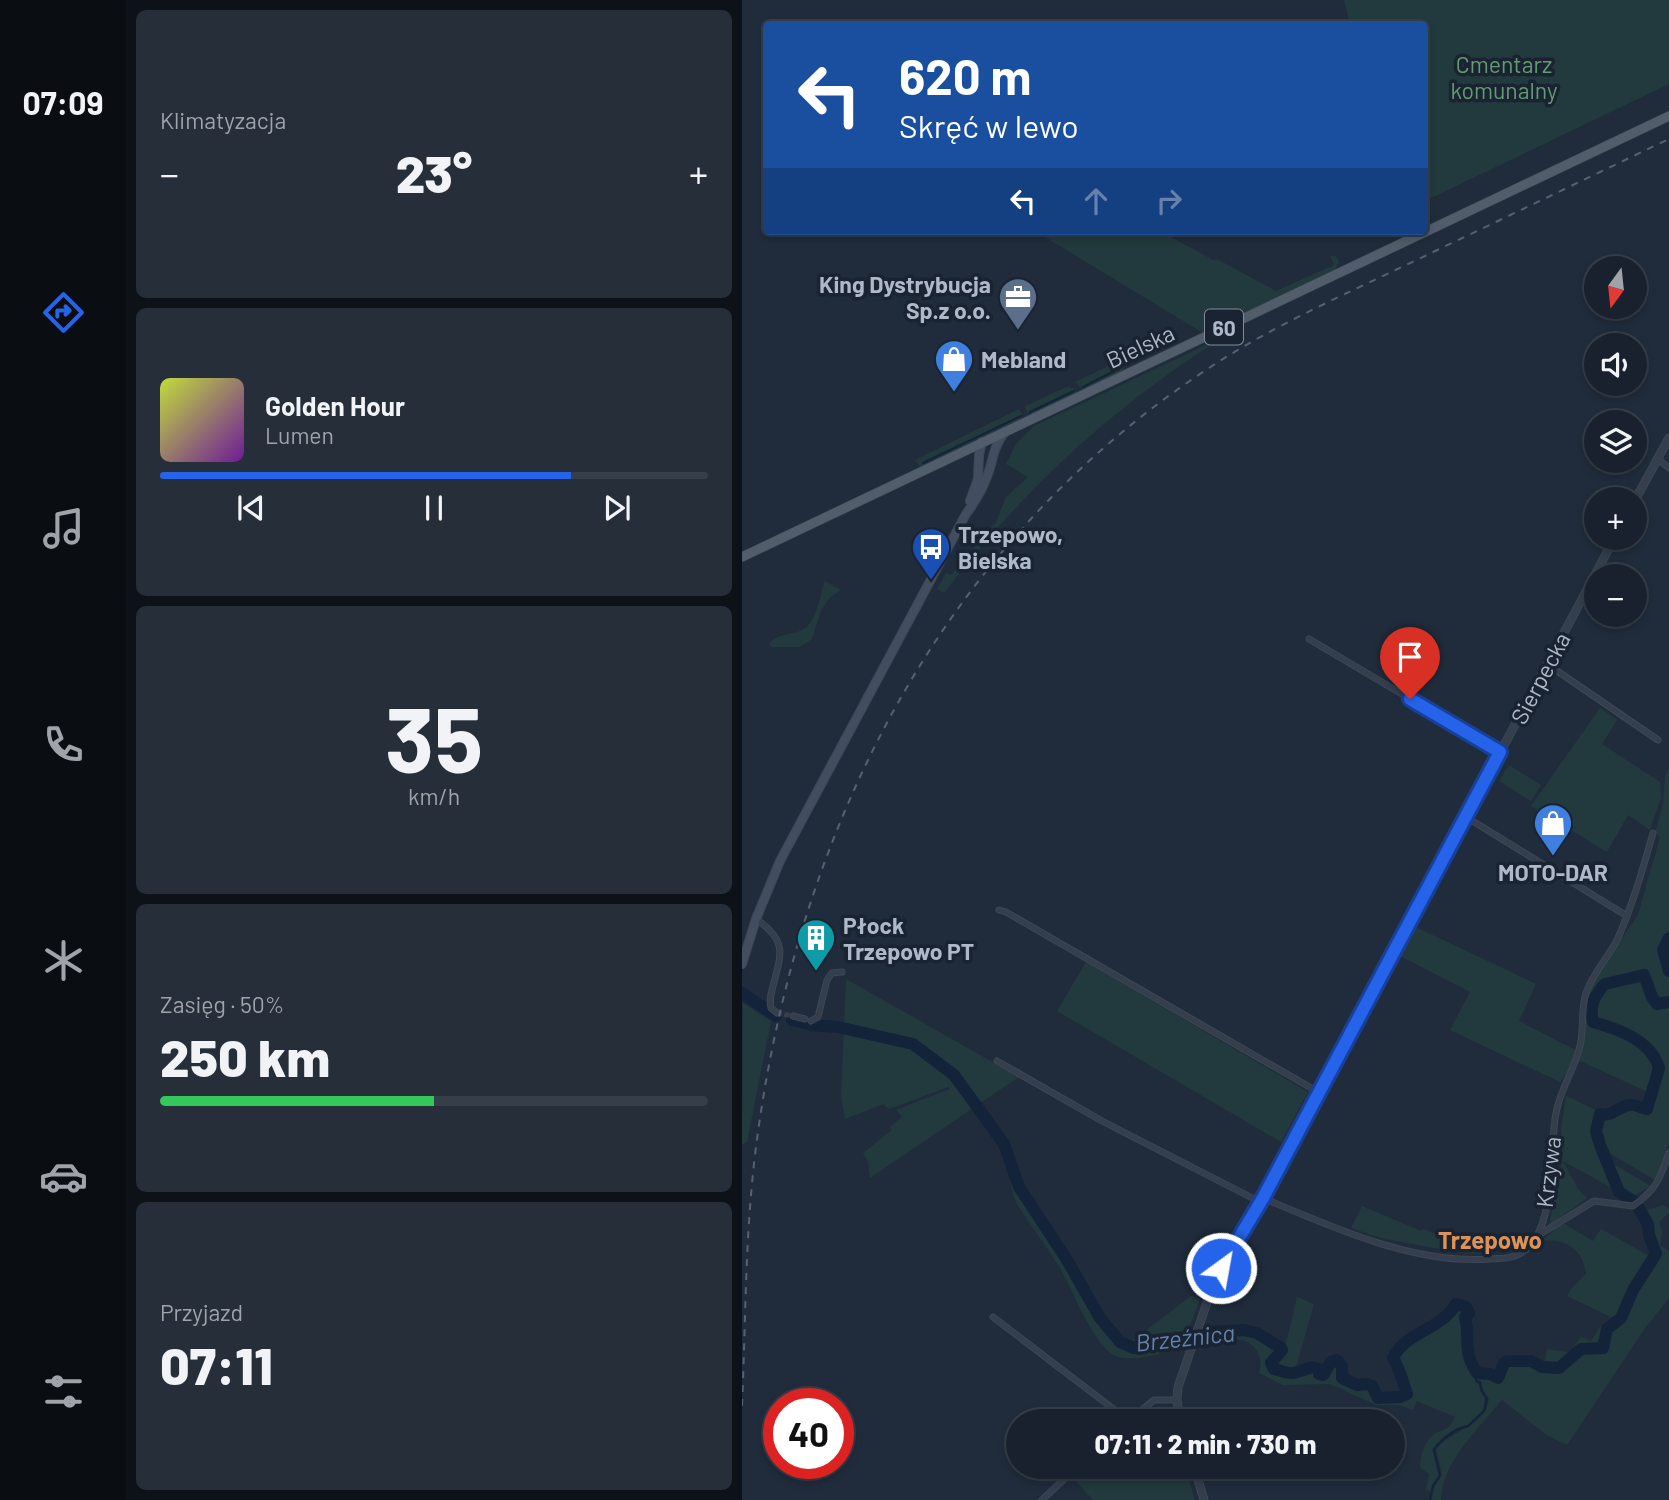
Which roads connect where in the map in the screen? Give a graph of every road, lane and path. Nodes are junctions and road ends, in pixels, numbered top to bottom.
1 (1669, 116) edge
2 (1428, 231) edge
3 (1419, 235) edge
4 (1006, 432) junction
5 (1669, 438) edge
6 (984, 442) junction
7 (960, 453) junction
8 (992, 453) junction
9 (1658, 459) junction
10 (979, 463) junction
11 (1669, 468) edge
12 (1642, 487) edge
13 (966, 514) junction
14 (1608, 550) edge
15 (742, 557) edge
16 (1309, 639) dead end
17 (1547, 664) junction
18 (1658, 740) dead end
19 (1500, 752) junction
20 (1466, 817) junction
21 (1653, 832) dead end
22 (999, 911) dead end
23 (1627, 916) junction
24 (755, 919) junction
25 (742, 964) edge
26 (842, 972) dead end
27 (777, 1013) dead end
28 (793, 1016) tunnel mouth
29 (996, 1061) dead end
30 (1318, 1092) junction
31 (1669, 1153) edge
32 (1262, 1200) junction
33 (1537, 1236) junction
34 (993, 1317) dead end
35 (1177, 1400) junction
36 (1112, 1409) edge
37 (1144, 1409) edge
38 (1178, 1409) edge
39 (1064, 1479) edge
40 (1198, 1479) edge
41 (1042, 1500) edge
42 (1204, 1500) edge

1 - 2 main road, Bielska / 60
3 - 4 main road, Bielska / 60
4 - 6 main road, Bielska / 60
4 - 8 main road
5 - 9 street
6 - 7 main road, Bielska / 60
6 - 8 main road
6 - 10 main road
7 - 10 main road
7 - 15 main road, Bielska / 60
8 - 13 main road
9 - 11 street
9 - 12 street
10 - 13 main road
13 - 24 main road
14 - 17 street, Sierpecka
16 - 19 street
17 - 18 street
17 - 19 street, Sierpecka
19 - 20 street, Sierpecka
20 - 23 street
20 - 30 street, Sierpecka
21 - 23 street, Krzywa
22 - 30 street
23 - 33 street, Krzywa
24 - 25 main road
24 - 27 street
26 - 28 street
29 - 32 street, Krzywa
30 - 32 street, Sierpecka
31 - 33 street
32 - 33 street, Krzywa
32 - 35 street, Sierpecka
34 - 36 street
35 - 37 street
35 - 38 street, Sierpecka
39 - 41 street
40 - 42 street

